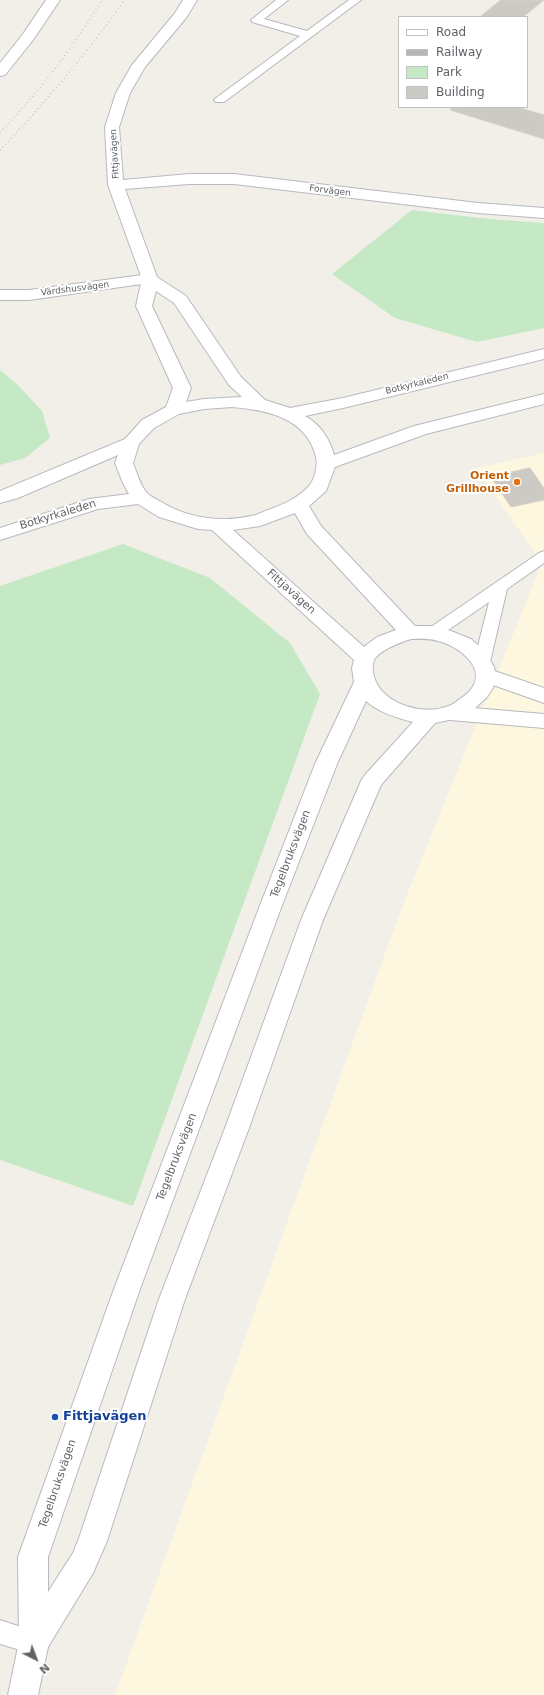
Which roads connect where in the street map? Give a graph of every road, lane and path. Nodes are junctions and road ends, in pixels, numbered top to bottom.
1 (52, 0) edge
2 (190, 0) edge
3 (283, 0) edge
4 (356, 0) edge
5 (309, 35) junction
6 (1, 70) edge
7 (220, 100) dead end
8 (116, 185) junction
9 (544, 214) edge
10 (150, 279) junction
11 (0, 295) edge
12 (544, 354) edge
13 (544, 399) edge
14 (259, 404) junction
15 (174, 410) junction
16 (289, 414) junction
17 (131, 443) junction
18 (327, 464) junction
19 (0, 498) edge
20 (141, 498) junction
21 (299, 505) junction
22 (217, 525) junction
23 (0, 534) edge
24 (544, 556) edge
25 (500, 587) junction
26 (410, 632) junction
27 (433, 633) junction
28 (365, 659) junction
29 (484, 668) junction
30 (364, 683) junction
31 (544, 696) edge
32 (440, 715) junction
33 (544, 721) edge
34 (0, 1632) edge
35 (34, 1642) junction
36 (23, 1695) edge

1 - 6 street
2 - 8 street, Fittjavägen
3 - 5 lane
4 - 5 lane
5 - 7 lane
8 - 9 street, Forvägen
8 - 10 street, Fittjavägen
10 - 11 street, Värdshusvägen
10 - 14 street
10 - 15 street
12 - 16 street, Botkyrkaleden
13 - 18 street
14 - 15 street, Botkyrkaleden
14 - 16 street, Botkyrkaleden
15 - 17 street, Botkyrkaleden
16 - 18 street, Botkyrkaleden
17 - 19 street, Botkyrkaleden
17 - 20 street, Botkyrkaleden
18 - 21 street, Botkyrkaleden
20 - 22 street, Botkyrkaleden
20 - 23 street, Botkyrkaleden
21 - 22 street, Botkyrkaleden
21 - 26 street
22 - 28 street, Fittjavägen
24 - 25 lane
25 - 27 lane
25 - 29 lane
26 - 27 street
26 - 28 street
27 - 29 street
28 - 30 street
29 - 31 street
29 - 32 street
30 - 32 street
30 - 35 street, Tegelbruksvägen
32 - 33 street
32 - 35 street, Tegelbruksvägen
34 - 35 lane
35 - 36 street, Tegelbruksvägen

